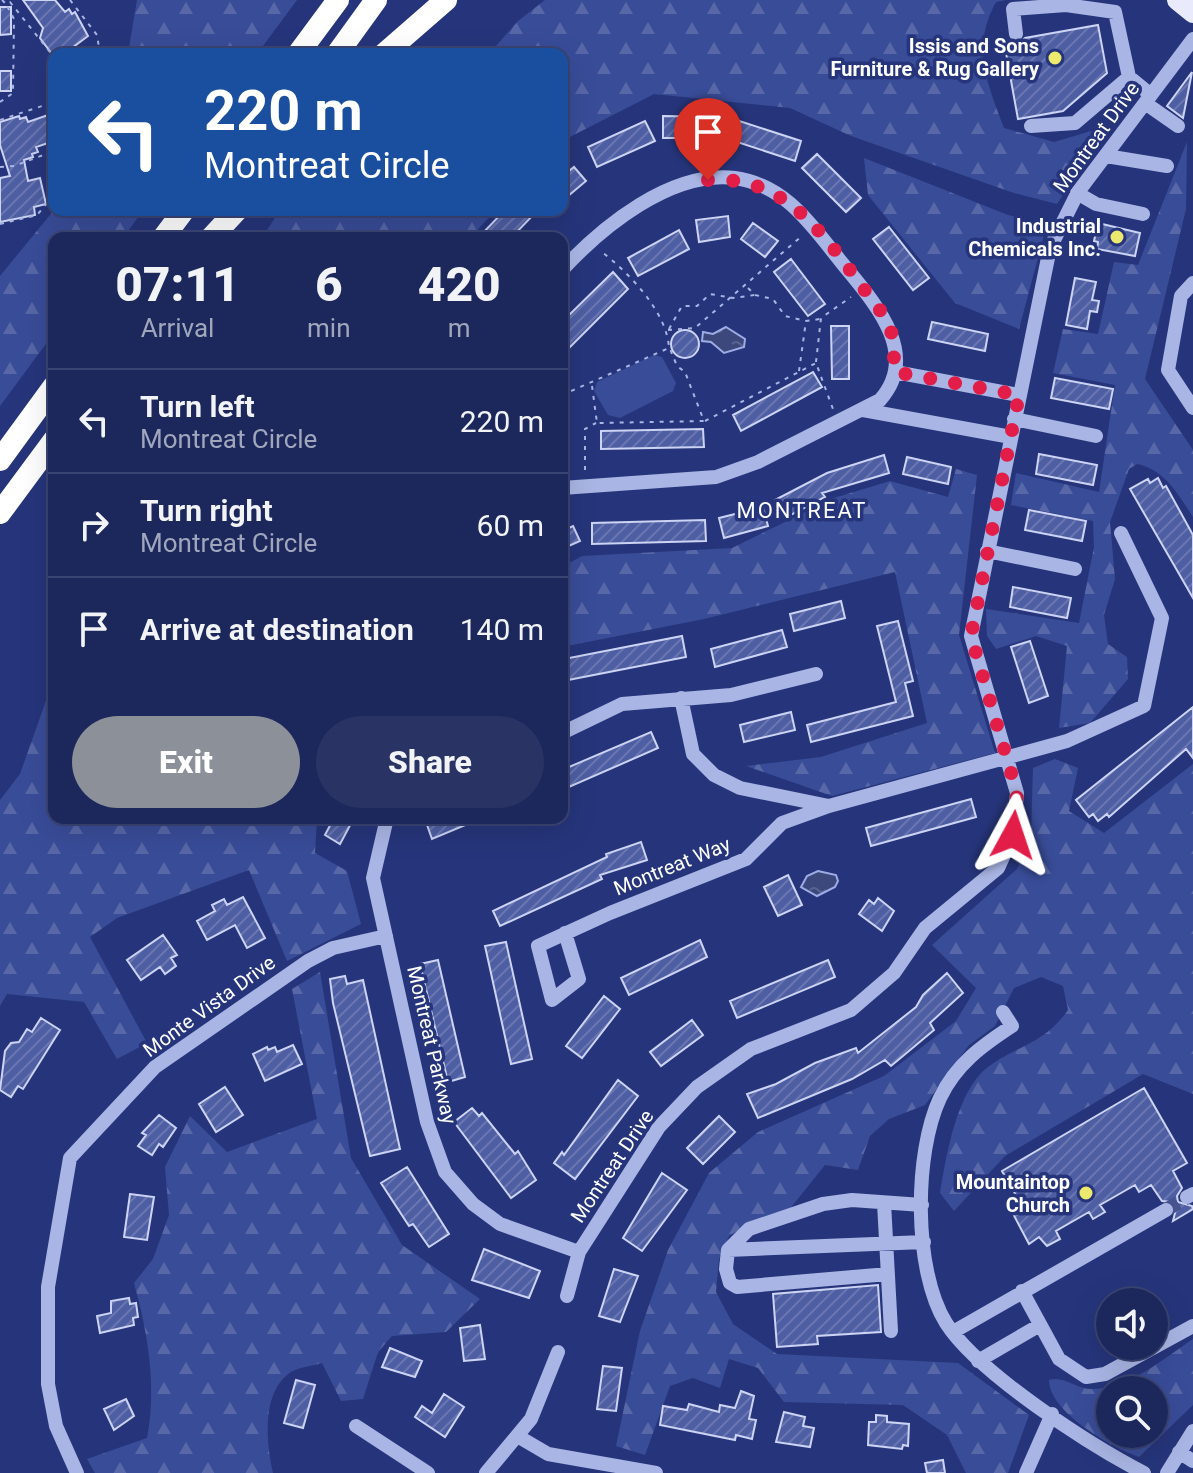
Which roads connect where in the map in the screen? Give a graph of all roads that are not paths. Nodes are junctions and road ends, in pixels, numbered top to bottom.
1 (338, 0) edge
2 (376, 0) edge
3 (446, 0) edge
4 (1177, 0) edge
5 (1193, 13) edge
6 (1016, 34) dead end
7 (1193, 39) edge
8 (302, 48) edge
9 (341, 48) edge
10 (391, 48) edge
11 (1129, 77) junction
12 (1148, 99) junction
13 (1031, 126) dead end
14 (1178, 126) dead end
15 (1106, 156) junction
16 (1167, 166) dead end
17 (1077, 193) junction
18 (1143, 214) dead end
19 (231, 216) edge
20 (217, 232) edge
21 (568, 264) edge
22 (1193, 283) edge
23 (895, 372) junction
24 (48, 394) edge
25 (1019, 395) junction
26 (1193, 408) edge
27 (863, 410) junction
28 (1014, 419) junction
29 (1096, 436) dead end
30 (1011, 437) junction
31 (48, 448) edge
32 (0, 460) edge
33 (568, 487) edge
34 (0, 513) edge
35 (1121, 533) dead end
36 (987, 551) junction
37 (1075, 569) dead end
38 (816, 674) dead end
39 (681, 698) junction
40 (568, 730) edge
41 (1008, 759) junction
42 (829, 806) junction
43 (386, 824) edge
44 (565, 933) dead end
45 (386, 936) junction
46 (1003, 1012) dead end
47 (884, 1203) junction
48 (922, 1205) junction
49 (1166, 1210) tunnel mouth
50 (886, 1242) junction
51 (924, 1242) junction
52 (728, 1250) junction
53 (579, 1252) junction
54 (888, 1274) junction
55 (1022, 1291) junction
56 (567, 1296) dead end
57 (1040, 1325) junction
58 (1193, 1326) edge
59 (891, 1331) dead end
60 (953, 1332) junction
61 (558, 1352) dead end
62 (978, 1361) junction
63 (1052, 1414) junction
64 (356, 1426) dead end
65 (1193, 1431) edge
66 (519, 1437) junction
67 (1179, 1452) junction
68 (1193, 1461) edge
69 (77, 1473) edge
70 (428, 1473) edge
71 (486, 1473) edge
72 (656, 1473) edge
73 (1026, 1473) edge
74 (1144, 1473) edge
75 (1167, 1473) edge

1 - 8 highway
2 - 9 highway
3 - 10 highway
4 - 5 main road
6 - 11 street
7 - 12 street, Montreat Drive
11 - 12 street
11 - 13 street
12 - 14 street
12 - 15 street, Montreat Drive
15 - 16 street
15 - 17 street, Montreat Drive
17 - 18 street
17 - 25 street, Montreat Drive
19 - 20 highway
21 - 23 street
22 - 26 street
23 - 25 street
23 - 27 street
24 - 32 highway
25 - 28 street, Montreat Drive
27 - 30 street
27 - 33 street
28 - 29 street
28 - 30 street, Montreat Drive
30 - 36 street, Montreat Drive
31 - 34 highway
35 - 41 street, Montreat Way
36 - 37 street
36 - 41 street, Montreat Drive
38 - 39 street
39 - 40 street
39 - 42 street, Montreat Way
41 - 42 street, Montreat Way
41 - 53 street, Montreat Drive
42 - 44 street, Montreat Way
43 - 45 street, Montreat Parkway
45 - 53 street, Montreat Parkway
45 - 69 street, Monte Vista Drive
46 - 48 street
47 - 48 street
47 - 50 street
47 - 52 street
48 - 51 street
49 - 55 street
50 - 51 street
50 - 52 street
50 - 54 street
51 - 60 street
52 - 54 street
53 - 56 street, Montreat Drive
54 - 59 street
55 - 57 street
55 - 60 street
57 - 58 street
57 - 62 street
60 - 62 street
61 - 66 street
62 - 63 street
63 - 73 street
63 - 74 street
64 - 70 street
65 - 67 street
66 - 71 street
66 - 72 street
67 - 68 street
67 - 75 street

